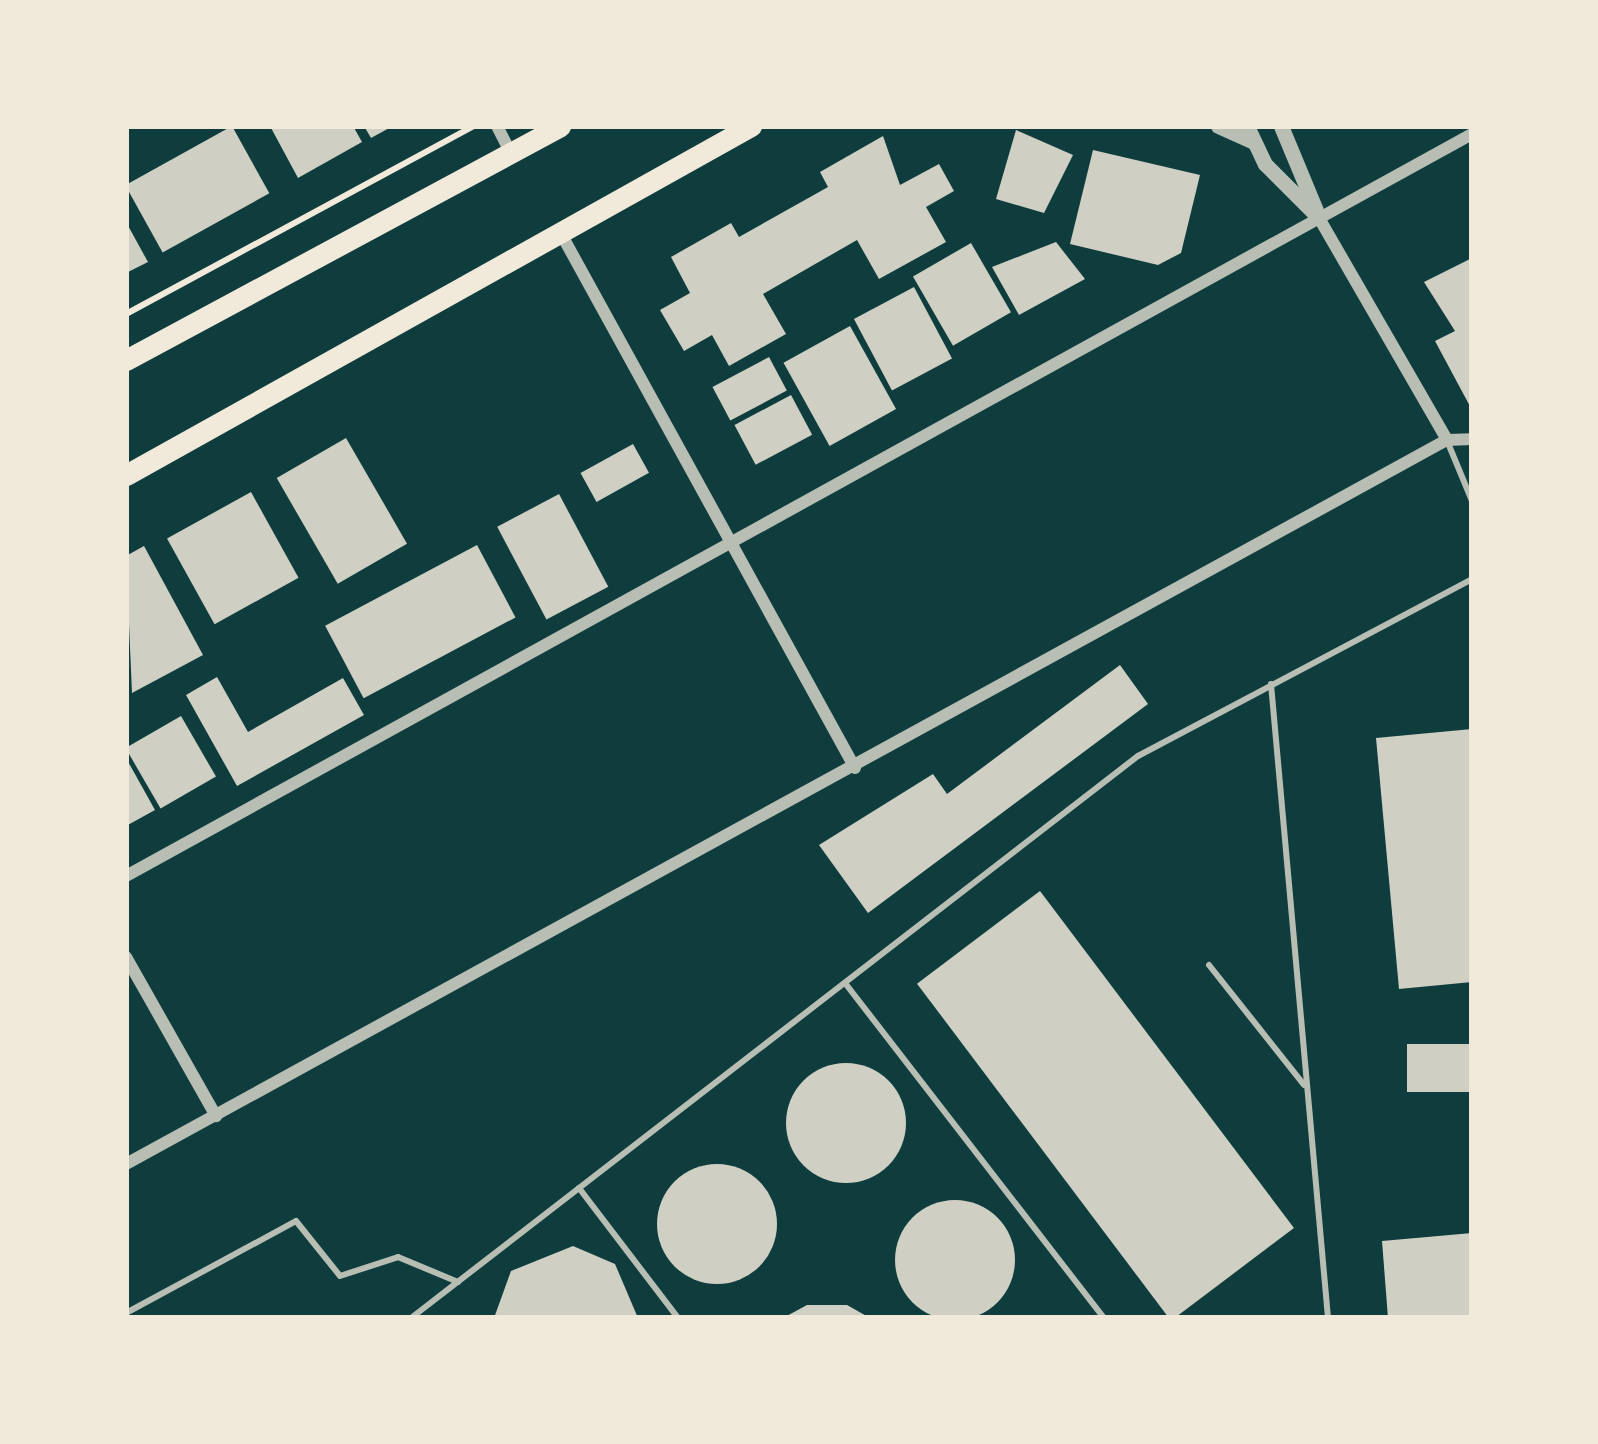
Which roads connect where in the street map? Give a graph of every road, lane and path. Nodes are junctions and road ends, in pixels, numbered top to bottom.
1 (473, 126) edge
2 (496, 126) edge
3 (560, 126) edge
4 (751, 126) edge
5 (1218, 126) edge
6 (1281, 126) edge
7 (1250, 134) edge
8 (1472, 134) edge
9 (511, 153) junction
10 (1319, 218) junction
11 (559, 230) junction
12 (126, 314) edge
13 (126, 360) edge
14 (1472, 439) edge
15 (1447, 440) junction
16 (126, 476) edge
17 (1472, 501) edge
18 (733, 544) junction
19 (1472, 579) edge
20 (1271, 684) junction
21 (856, 768) junction
22 (126, 875) edge
23 (126, 957) edge
24 (1209, 965) dead end
25 (845, 983) junction
26 (1306, 1088) junction
27 (216, 1116) junction
28 (126, 1165) edge
29 (579, 1188) junction
30 (458, 1282) junction
31 (126, 1313) edge
32 (411, 1318) edge
33 (678, 1318) edge
34 (1104, 1318) edge
35 (1328, 1318) edge

1 - 12 path
2 - 9 street
3 - 9 main road
4 - 11 main road
5 - 7 street
6 - 10 street
7 - 10 street
8 - 10 street
9 - 13 main road
10 - 15 street
10 - 18 street
11 - 16 main road
11 - 18 street
14 - 15 street
15 - 17 lane
15 - 21 street
18 - 21 street
18 - 22 street
19 - 20 lane
20 - 25 lane
20 - 26 lane
21 - 27 street
23 - 27 street
24 - 26 lane
25 - 29 lane
25 - 34 lane
26 - 35 lane
27 - 28 street
29 - 30 lane
29 - 33 lane
30 - 31 lane
30 - 32 lane

